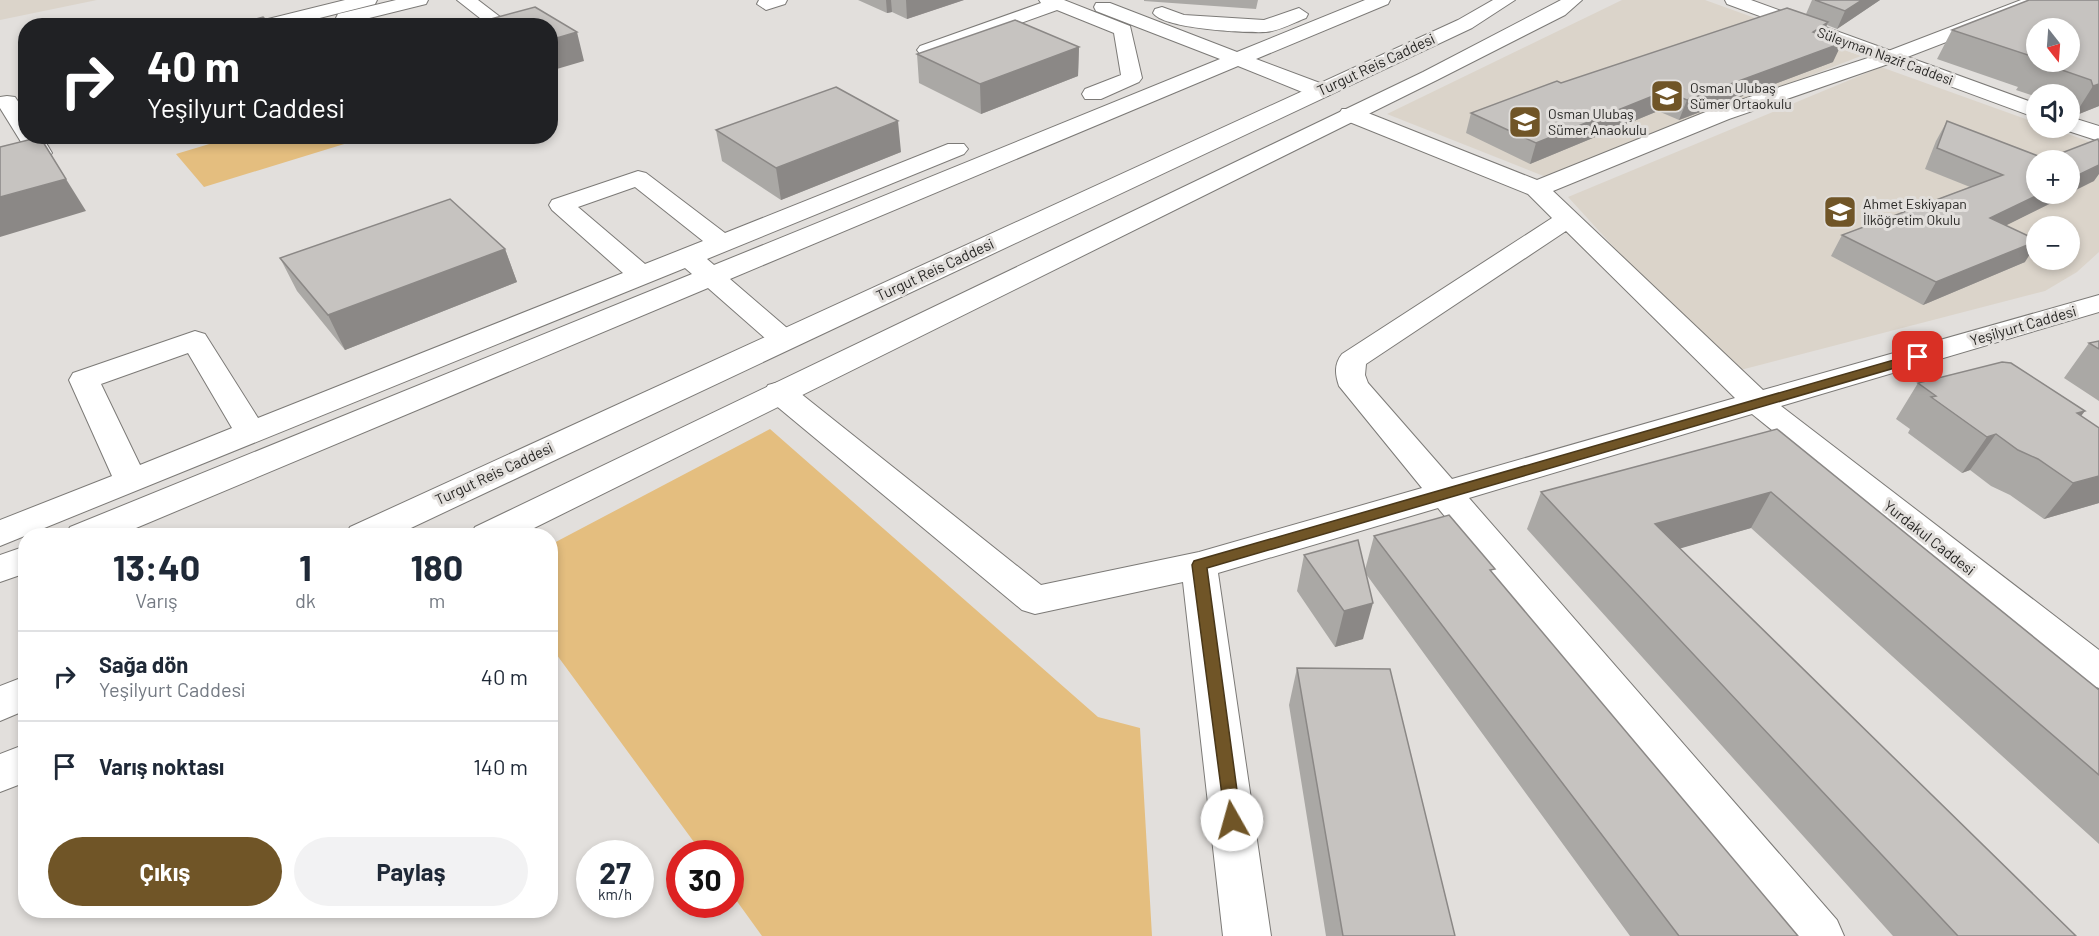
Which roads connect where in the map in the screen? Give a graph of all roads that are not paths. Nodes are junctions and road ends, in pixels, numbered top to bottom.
1 (368, 0) edge
2 (419, 0) edge
3 (466, 0) edge
4 (1086, 0) edge
5 (1127, 0) edge
6 (1338, 0) edge
7 (1381, 0) edge
8 (1506, 0) edge
9 (1573, 0) edge
10 (1734, 0) edge
11 (2038, 0) edge
12 (1052, 2) edge
13 (392, 7) junction
14 (295, 18) edge
15 (349, 18) edge
16 (407, 18) edge
17 (492, 18) edge
18 (927, 50) edge
19 (1890, 57) junction
20 (1235, 58) junction
21 (1320, 91) junction
22 (10, 96) edge
23 (1077, 100) dead end
24 (2026, 107) edge
25 (18, 113) edge
26 (1350, 114) junction
27 (2080, 127) edge
28 (2099, 134) edge
29 (977, 140) dead end
30 (35, 144) edge
31 (0, 164) edge
32 (1537, 189) junction
33 (1568, 219) junction
34 (722, 243) junction
35 (699, 266) junction
36 (642, 276) junction
37 (2099, 303) edge
38 (784, 340) junction
39 (779, 392) junction
40 (1759, 404) junction
41 (251, 433) junction
42 (131, 482) junction
43 (1444, 494) junction
44 (100, 528) edge
45 (379, 528) edge
46 (502, 528) edge
47 (0, 534) edge
48 (18, 562) edge
49 (1199, 565) junction
50 (0, 569) edge
51 (2099, 672) edge
52 (18, 696) edge
53 (0, 704) edge
54 (18, 766) edge
55 (0, 774) edge
56 (1247, 936) edge
57 (1820, 936) edge

1 - 14 street
2 - 13 street
3 - 17 street
4 - 20 street
5 - 6 street
7 - 20 street
8 - 21 street, Turgut Reis Caddesi
9 - 26 street
10 - 19 street, Süleyman Nazif Caddesi
11 - 19 street
12 - 18 street
12 - 23 street
13 - 15 street
13 - 16 street
19 - 24 street, Süleyman Nazif Caddesi
19 - 32 street
20 - 21 street
20 - 35 street
21 - 38 street, Turgut Reis Caddesi
22 - 25 street
26 - 32 street
26 - 39 street
27 - 28 street
29 - 34 street
30 - 31 street
32 - 33 street, Yurdakul Caddesi
33 - 40 street, Yurdakul Caddesi
33 - 43 street
34 - 35 street
34 - 36 street
35 - 36 street
35 - 38 street
35 - 44 street
36 - 41 street
37 - 40 street, Yeşilyurt Caddesi
38 - 45 street, Turgut Reis Caddesi
39 - 46 street
39 - 49 street, Yeşilyurt Caddesi
40 - 43 street, Yeşilyurt Caddesi
40 - 51 street, Yurdakul Caddesi
41 - 42 street
41 - 42 street
42 - 47 street
43 - 49 street, Yeşilyurt Caddesi
43 - 57 street
48 - 50 street
49 - 56 street
52 - 53 street
54 - 55 street

